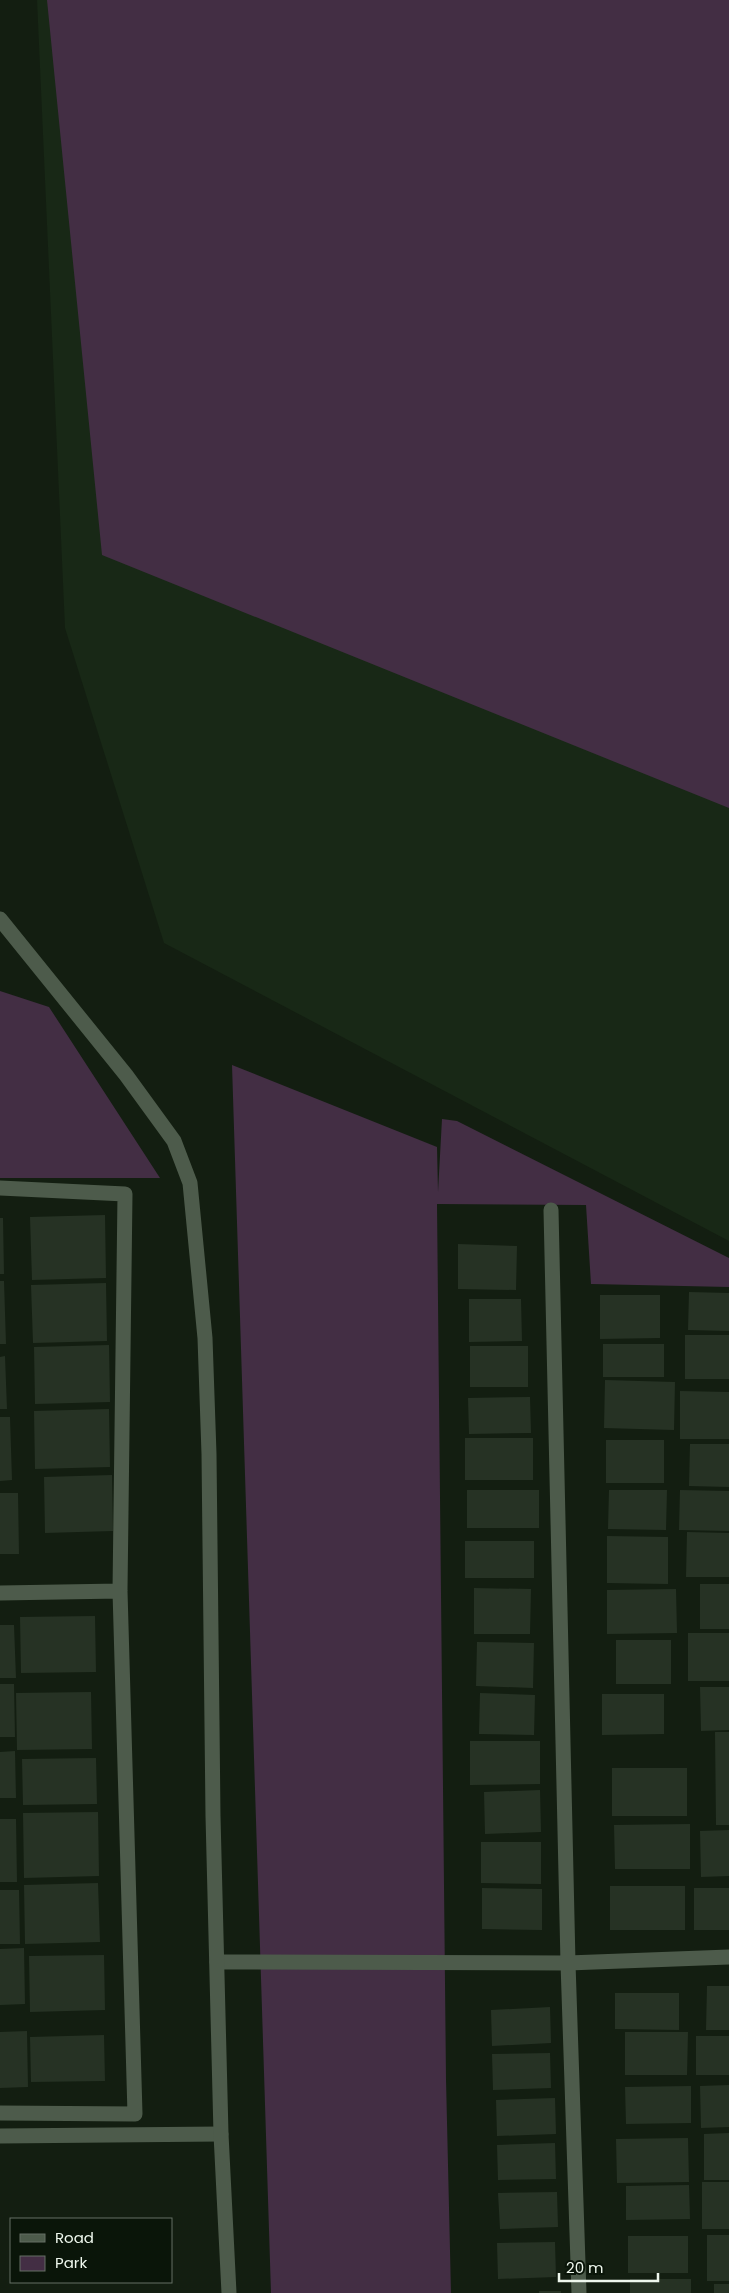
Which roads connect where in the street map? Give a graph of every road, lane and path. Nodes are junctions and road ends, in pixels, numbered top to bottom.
1 (0, 919) edge
2 (0, 1188) edge
3 (551, 1210) dead end
4 (120, 1591) junction
5 (0, 1593) edge
6 (729, 1957) edge
7 (217, 1962) junction
8 (568, 1964) junction
9 (0, 2113) edge
10 (221, 2134) junction
11 (0, 2136) edge
12 (229, 2293) edge
13 (578, 2293) edge

1 - 7 street
2 - 4 street
3 - 8 street
4 - 5 street
4 - 9 street
6 - 8 street
7 - 8 street
7 - 10 street
8 - 13 street
10 - 11 street
10 - 12 street

